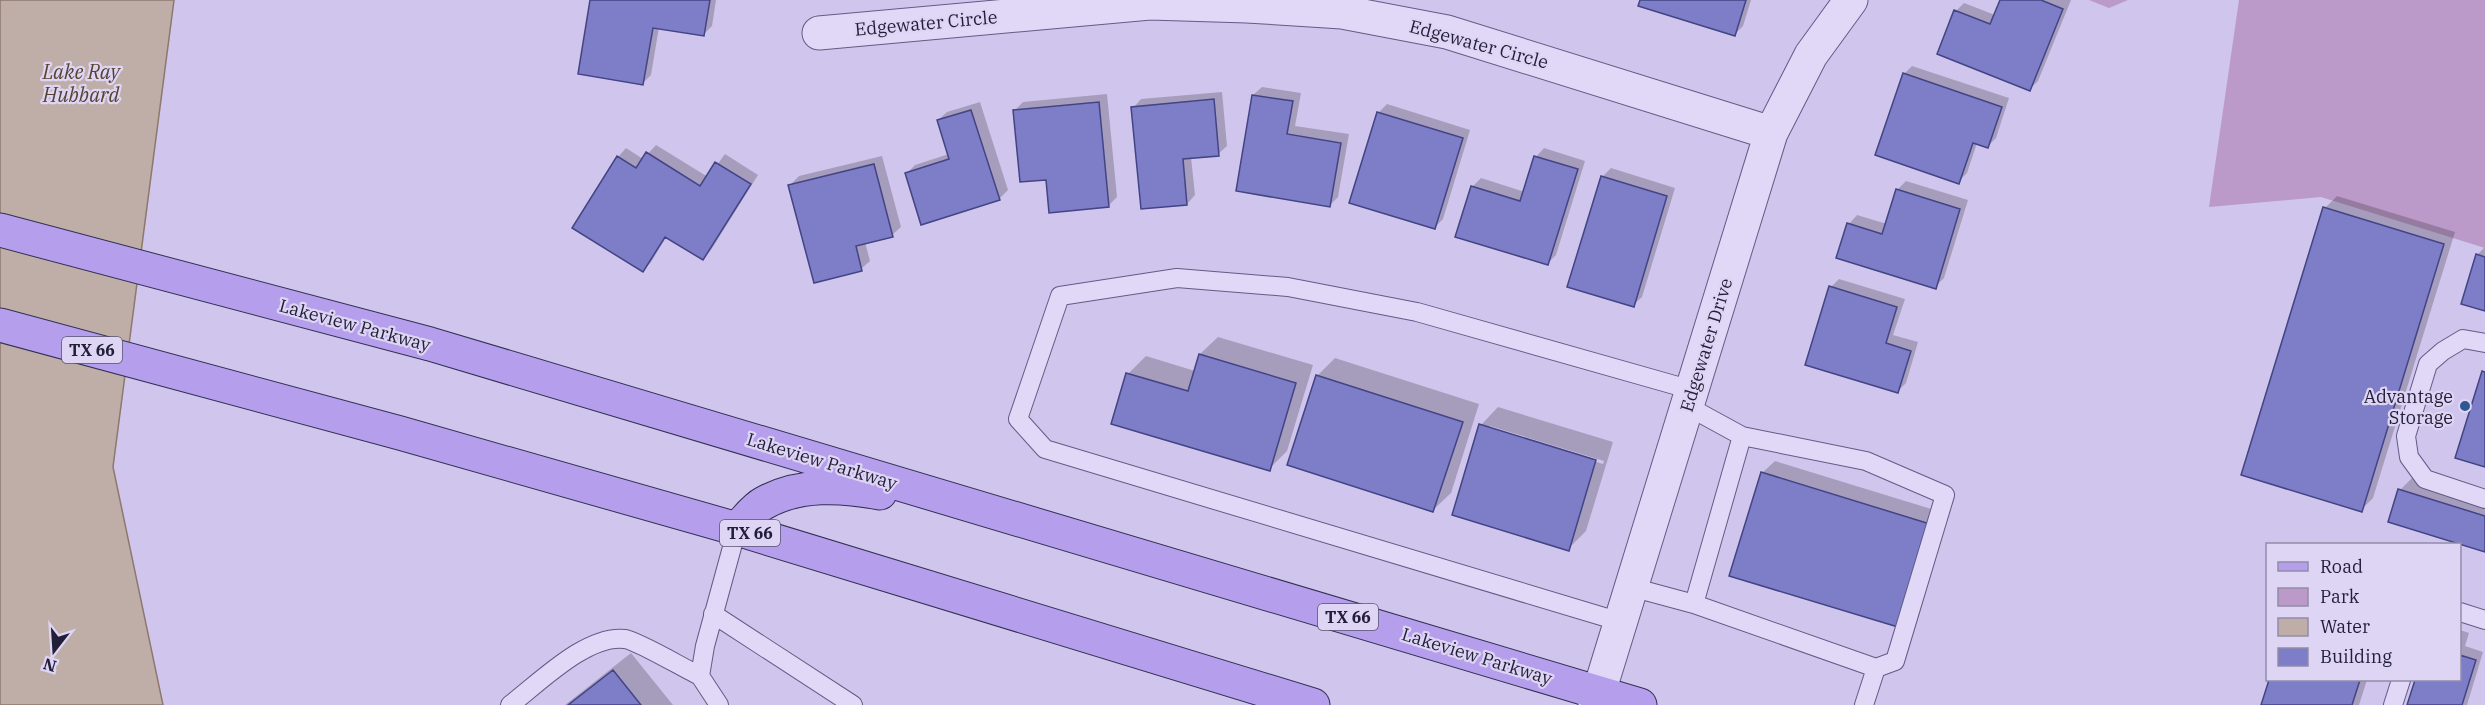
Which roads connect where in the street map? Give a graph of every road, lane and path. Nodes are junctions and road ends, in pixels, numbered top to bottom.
1 (1851, 0) edge
2 (819, 33) dead end
3 (1771, 133) junction
4 (0, 230) edge
5 (0, 325) edge
6 (2485, 343) edge
7 (1690, 398) junction
8 (1742, 436) junction
9 (2485, 499) edge
10 (1020, 520) junction
11 (737, 529) junction
12 (1631, 587) junction
13 (1694, 604) junction
14 (2461, 612) edge
15 (714, 614) junction
16 (2485, 620) edge
17 (1621, 622) junction
18 (1876, 668) junction
19 (700, 676) junction
20 (2401, 681) edge
21 (1597, 698) edge
22 (1299, 703) edge
23 (510, 705) edge
24 (719, 705) edge
25 (854, 705) edge
26 (1640, 705) edge
27 (1864, 705) edge
28 (2393, 705) edge

1 - 3 street, Edgewater Drive
2 - 3 street, Edgewater Circle
3 - 7 street, Edgewater Drive
4 - 10 main road, Lakeview Parkway / TX 66
5 - 11 main road, TX 66
6 - 9 lane
7 - 8 lane
7 - 12 street, Edgewater Drive
7 - 17 lane
8 - 13 lane
8 - 18 lane
10 - 11 main road
10 - 21 main road, Lakeview Parkway / TX 66
11 - 15 lane
11 - 22 main road, TX 66
12 - 13 lane
12 - 17 street, Edgewater Drive
13 - 18 lane
14 - 16 lane
15 - 19 lane
15 - 25 lane
17 - 21 street, Edgewater Drive
18 - 27 lane
19 - 23 lane
19 - 24 lane
20 - 28 lane
21 - 26 main road, Lakeview Parkway / TX 66

